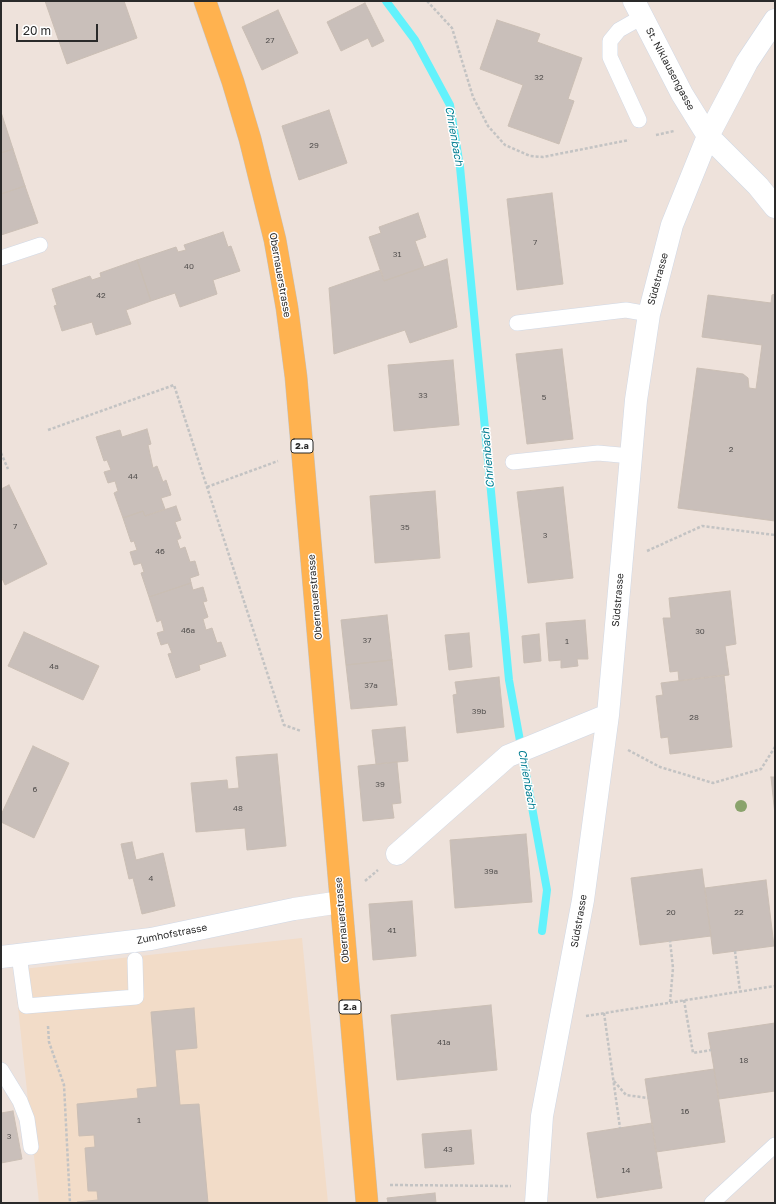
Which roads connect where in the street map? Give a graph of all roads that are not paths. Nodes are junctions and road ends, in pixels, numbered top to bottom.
1 (205, 1) edge
2 (638, 9) edge
3 (775, 20) edge
4 (639, 120) dead end
5 (708, 136) junction
6 (775, 207) edge
7 (40, 245) dead end
8 (1, 258) edge
9 (649, 314) junction
10 (517, 323) dead end
11 (631, 456) junction
12 (513, 462) dead end
13 (608, 715) junction
14 (397, 854) road end
15 (341, 902) junction
16 (10, 956) edge
17 (135, 960) dead end
18 (1, 1070) edge
19 (775, 1145) edge
20 (31, 1147) dead end
21 (367, 1203) edge
22 (536, 1203) edge
23 (712, 1203) edge

1 - 15 main road, Obernauerstrasse / 2.a
2 - 4 lane
2 - 5 street, St. Niklausengasse
3 - 5 street, Südstrasse
5 - 6 street, St. Niklausengasse
5 - 9 street, Südstrasse
7 - 8 lane
9 - 10 lane
9 - 11 street, Südstrasse
11 - 12 lane
11 - 13 street, Südstrasse
13 - 14 street
13 - 22 street, Südstrasse
15 - 16 street, Zumhofstrasse
15 - 21 main road, Obernauerstrasse / 2.a
16 - 17 lane
18 - 20 lane
19 - 23 lane

